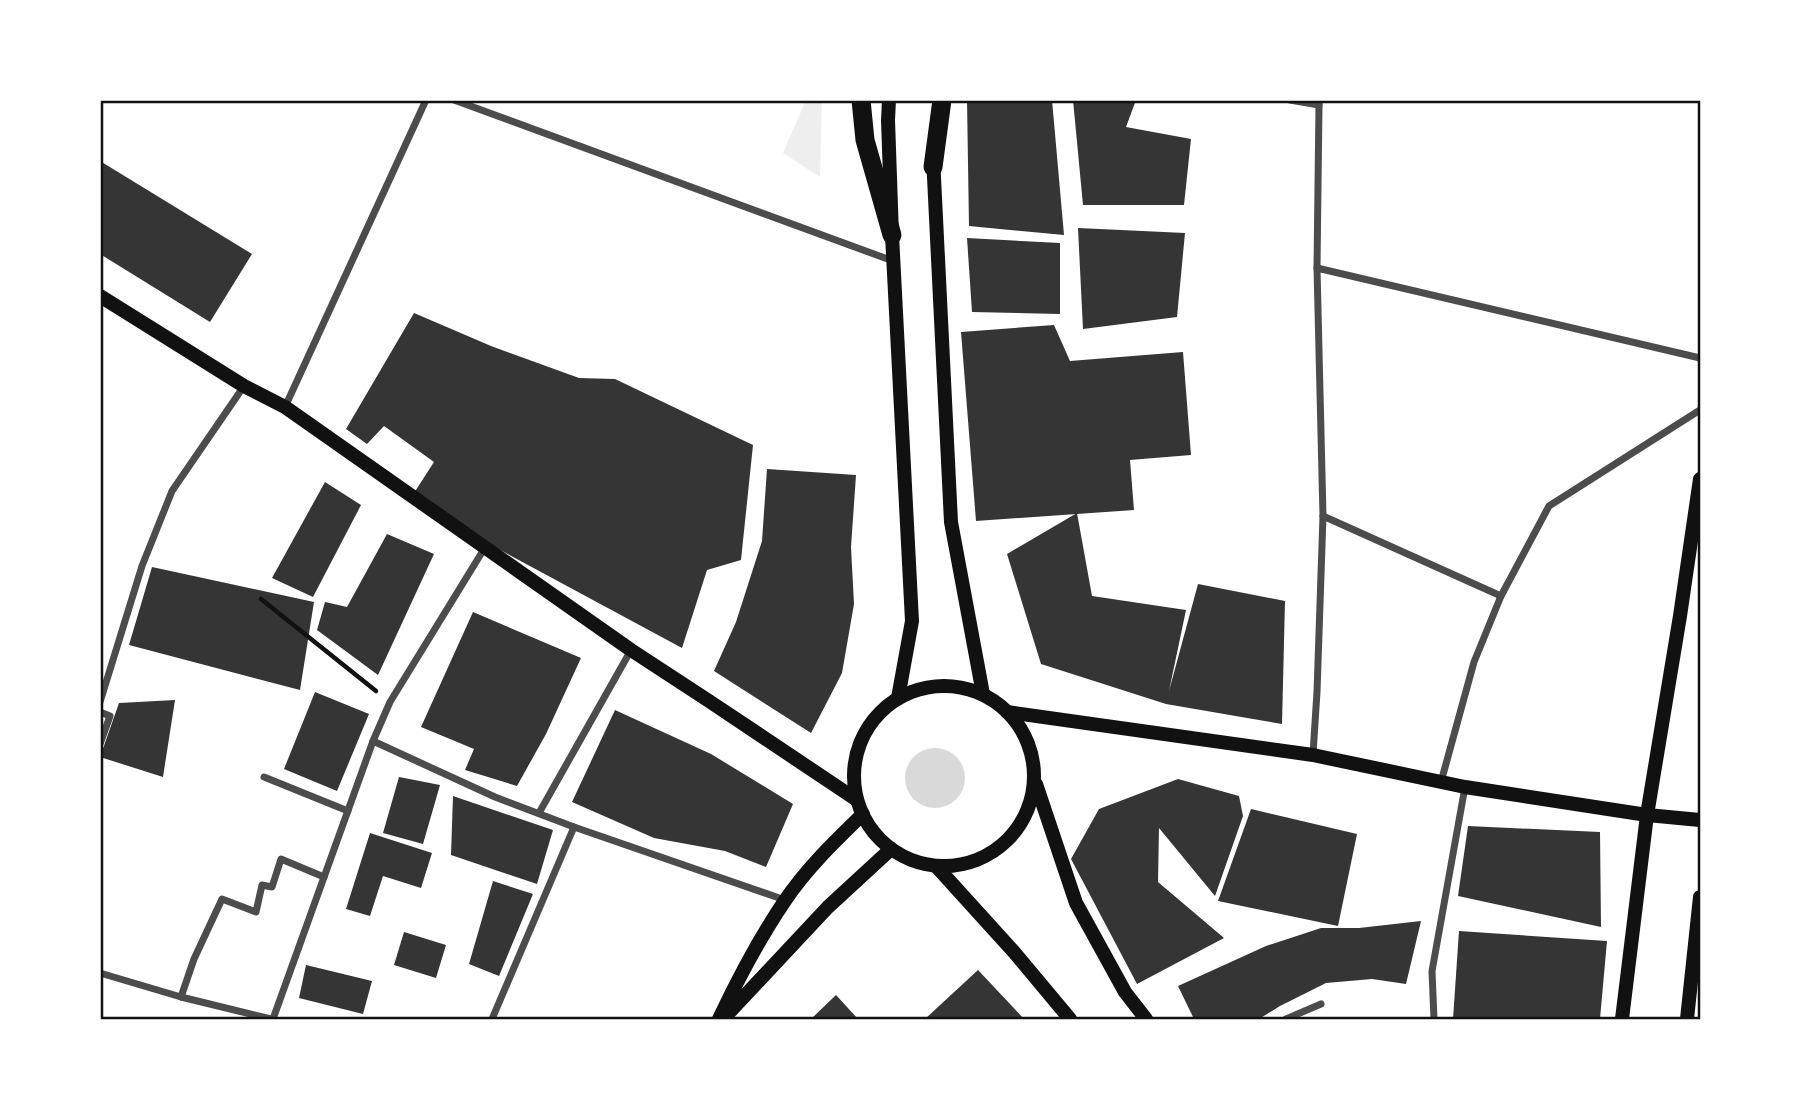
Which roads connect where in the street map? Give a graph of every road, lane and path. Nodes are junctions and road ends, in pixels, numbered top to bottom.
1 (426, 100) edge
2 (454, 100) edge
3 (861, 100) edge
4 (889, 100) edge
5 (931, 100) edge
6 (943, 100) edge
7 (1290, 100) edge
8 (1319, 102) edge
9 (933, 167) junction
10 (892, 235) junction
11 (894, 261) junction
12 (1317, 268) junction
13 (100, 296) edge
14 (1700, 358) edge
15 (243, 386) junction
16 (285, 407) junction
17 (1700, 410) edge
18 (1700, 479) edge
19 (1322, 516) junction
20 (484, 549) junction
21 (1501, 596) junction
22 (261, 599) dead end
23 (631, 650) junction
24 (983, 694) junction
25 (898, 698) junction
26 (100, 702) edge
27 (390, 702) junction
28 (100, 712) edge
29 (1007, 712) junction
30 (373, 741) junction
31 (100, 744) edge
32 (1312, 755) junction
33 (264, 777) dead end
34 (1034, 778) junction
35 (1441, 782) junction
36 (1465, 787) junction
37 (860, 807) junction
38 (348, 811) junction
39 (539, 813) junction
40 (1647, 815) junction
41 (1700, 820) edge
42 (574, 827) junction
43 (891, 849) junction
44 (936, 866) junction
45 (324, 877) junction
46 (1700, 897) edge
47 (785, 900) junction
48 (100, 973) edge
49 (181, 997) junction
50 (1321, 1004) dead end
51 (272, 1019) edge
52 (492, 1019) edge
53 (721, 1019) edge
54 (1070, 1019) edge
55 (1146, 1019) edge
56 (1286, 1019) edge
57 (1434, 1019) edge
58 (1622, 1019) edge
59 (1687, 1019) edge

1 - 16 street
2 - 11 street
3 - 10 highway
4 - 10 main road
5 - 9 main road
6 - 9 highway
7 - 8 street
8 - 12 street
9 - 24 main road
10 - 11 main road
11 - 25 main road
12 - 14 street
12 - 19 street
13 - 15 main road
15 - 16 main road
15 - 26 street
16 - 20 main road
17 - 21 street
18 - 40 main road
19 - 21 street
19 - 32 street
20 - 23 main road
20 - 27 street
21 - 35 street
22 - 27 path
23 - 37 main road
23 - 39 street
24 - 25 main road
24 - 29 main road
25 - 37 main road
27 - 30 street
28 - 31 street
29 - 32 main road
29 - 34 main road
30 - 38 street
30 - 39 street
32 - 35 main road
33 - 38 street
34 - 44 main road
34 - 55 main road
35 - 36 main road
36 - 40 main road
36 - 57 street
37 - 43 main road
37 - 47 main road
38 - 45 street
39 - 42 street
40 - 41 main road
40 - 58 main road
42 - 47 street
42 - 52 street
43 - 44 main road
43 - 53 main road
44 - 54 main road
45 - 49 street
45 - 51 street
46 - 59 main road
47 - 53 main road
48 - 49 street
49 - 51 street
50 - 56 street

